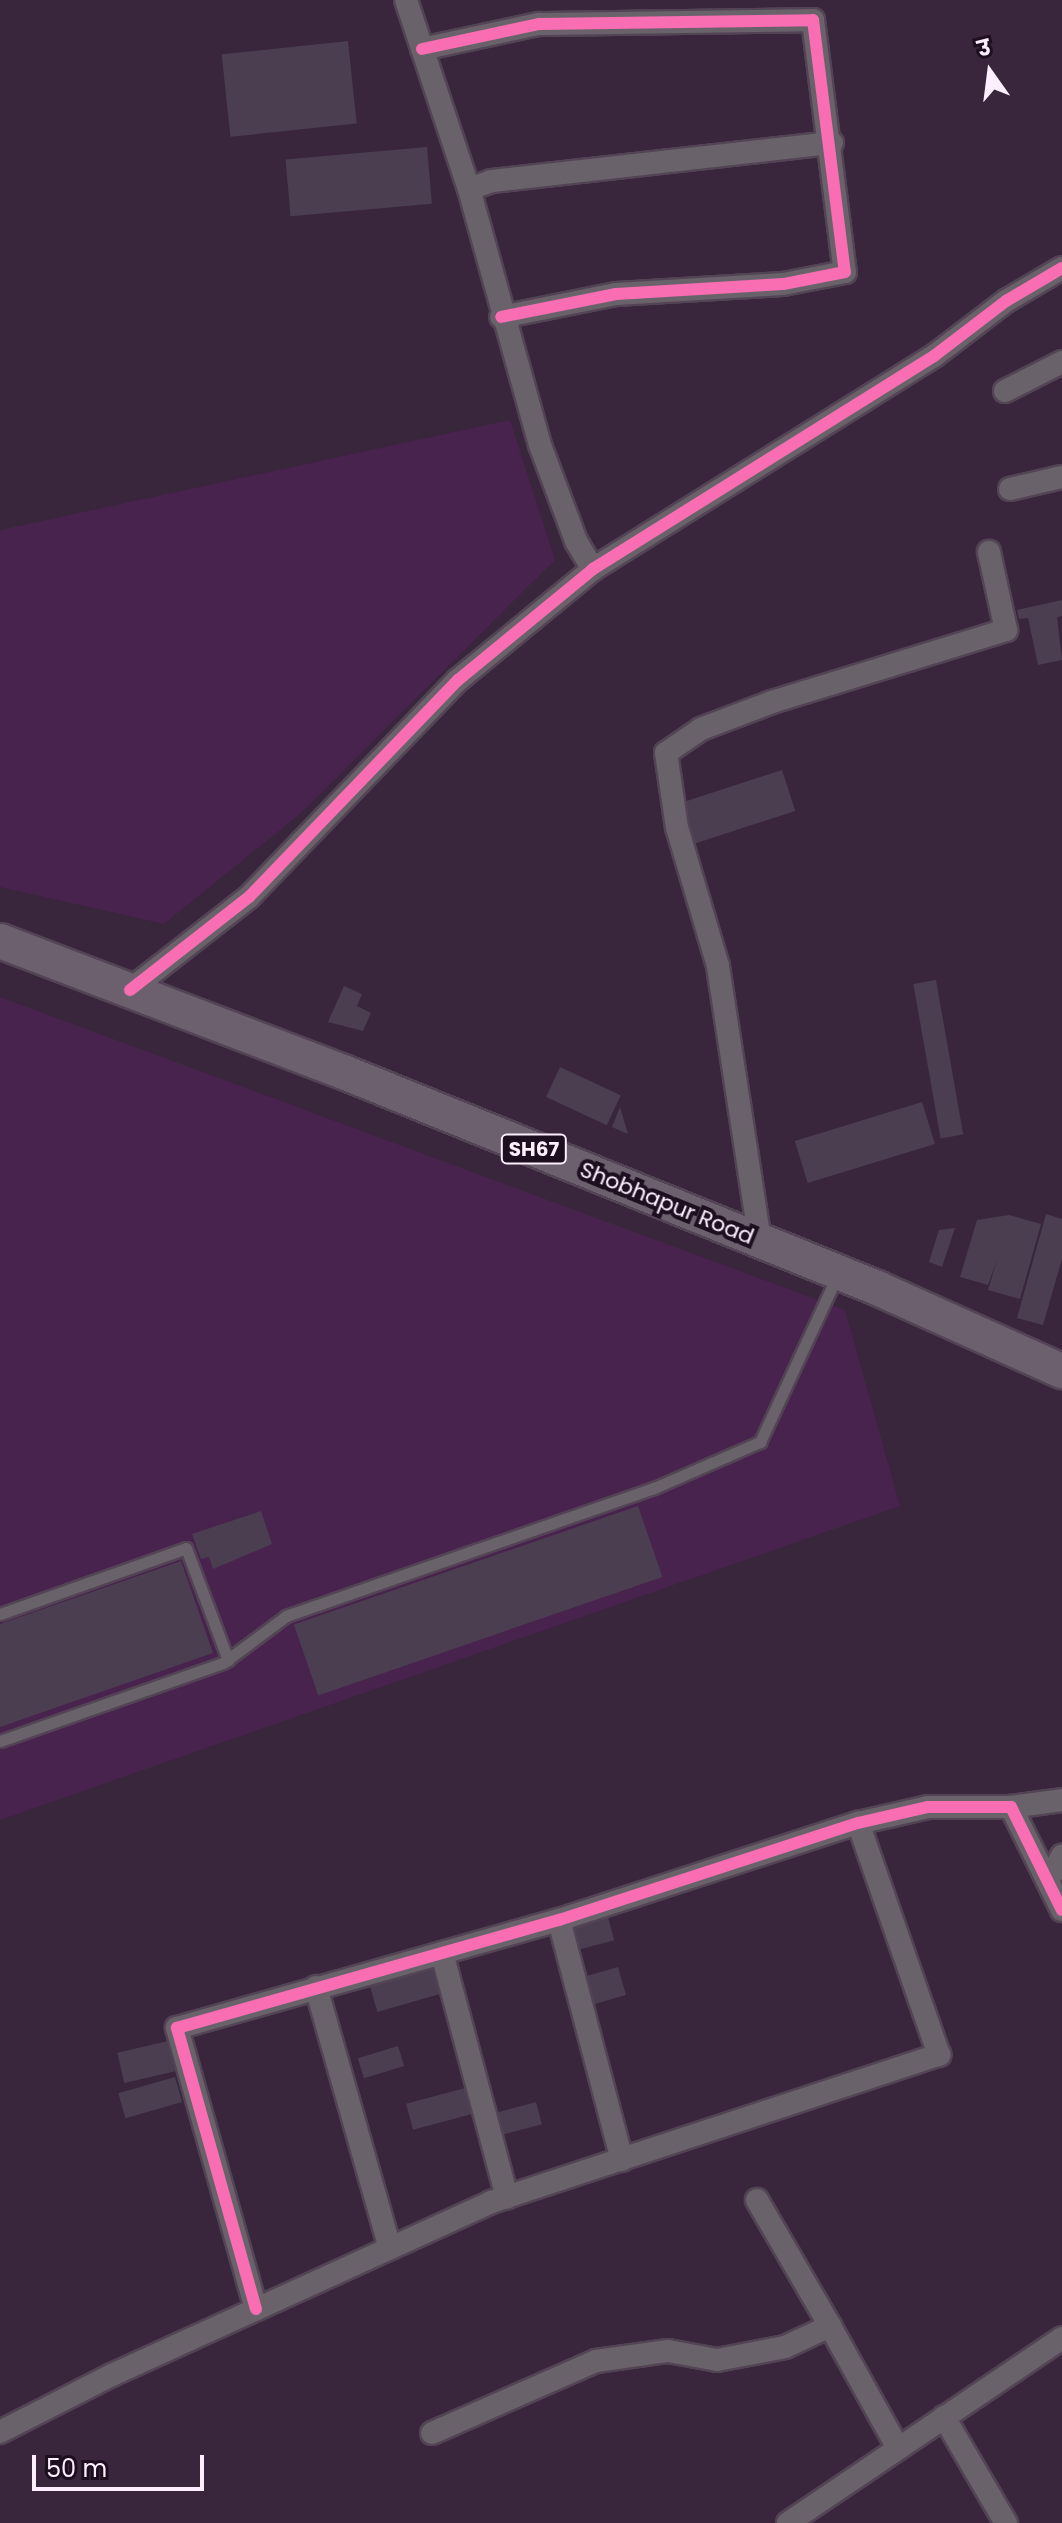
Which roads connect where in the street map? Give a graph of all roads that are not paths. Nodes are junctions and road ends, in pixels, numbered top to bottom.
1 (406, 0) edge
2 (422, 49) junction
3 (832, 143) junction
4 (469, 189) junction
5 (1062, 268) edge
6 (501, 317) junction
7 (1062, 362) edge
8 (1005, 391) dead end
9 (1062, 477) edge
10 (1010, 489) dead end
11 (989, 552) dead end
12 (593, 569) junction
13 (0, 941) edge
14 (130, 990) junction
15 (760, 1241) junction
16 (839, 1272) junction
17 (1062, 1371) edge
18 (0, 1614) edge
19 (228, 1660) junction
20 (0, 1741) edge
21 (1062, 1800) edge
22 (1011, 1807) junction
23 (858, 1823) junction
24 (1062, 1856) edge
25 (1048, 1881) junction
26 (1062, 1910) edge
27 (559, 1920) junction
28 (442, 1953) junction
29 (316, 1987) junction
30 (622, 2160) junction
31 (507, 2197) junction
32 (757, 2200) dead end
33 (390, 2248) junction
34 (256, 2309) junction
35 (830, 2326) junction
36 (1062, 2338) edge
37 (944, 2417) junction
38 (0, 2432) edge
39 (432, 2433) dead end
40 (898, 2448) junction
41 (788, 2523) edge
42 (1006, 2523) edge

1 - 2 street
2 - 3 street
2 - 4 street
3 - 4 street
3 - 6 street
4 - 6 street
5 - 12 street
6 - 12 street
7 - 8 street
9 - 10 street
11 - 15 street
12 - 14 street
13 - 14 main road, Shobhapur Road / SH67
14 - 15 main road, Shobhapur Road / SH67
15 - 16 main road, Shobhapur Road / SH67
16 - 17 main road, Shobhapur Road / SH67
16 - 19 lane
18 - 19 lane
19 - 20 lane
21 - 22 street
22 - 23 street
22 - 25 street
23 - 27 street
23 - 30 street
24 - 25 street
25 - 26 street
27 - 28 street
27 - 30 street
28 - 29 street
28 - 31 street
29 - 33 street
29 - 34 street
30 - 31 street
31 - 33 street
32 - 35 street
33 - 34 street
34 - 38 street
35 - 39 street
35 - 40 street
36 - 37 street
37 - 40 street
37 - 42 street
40 - 41 street

